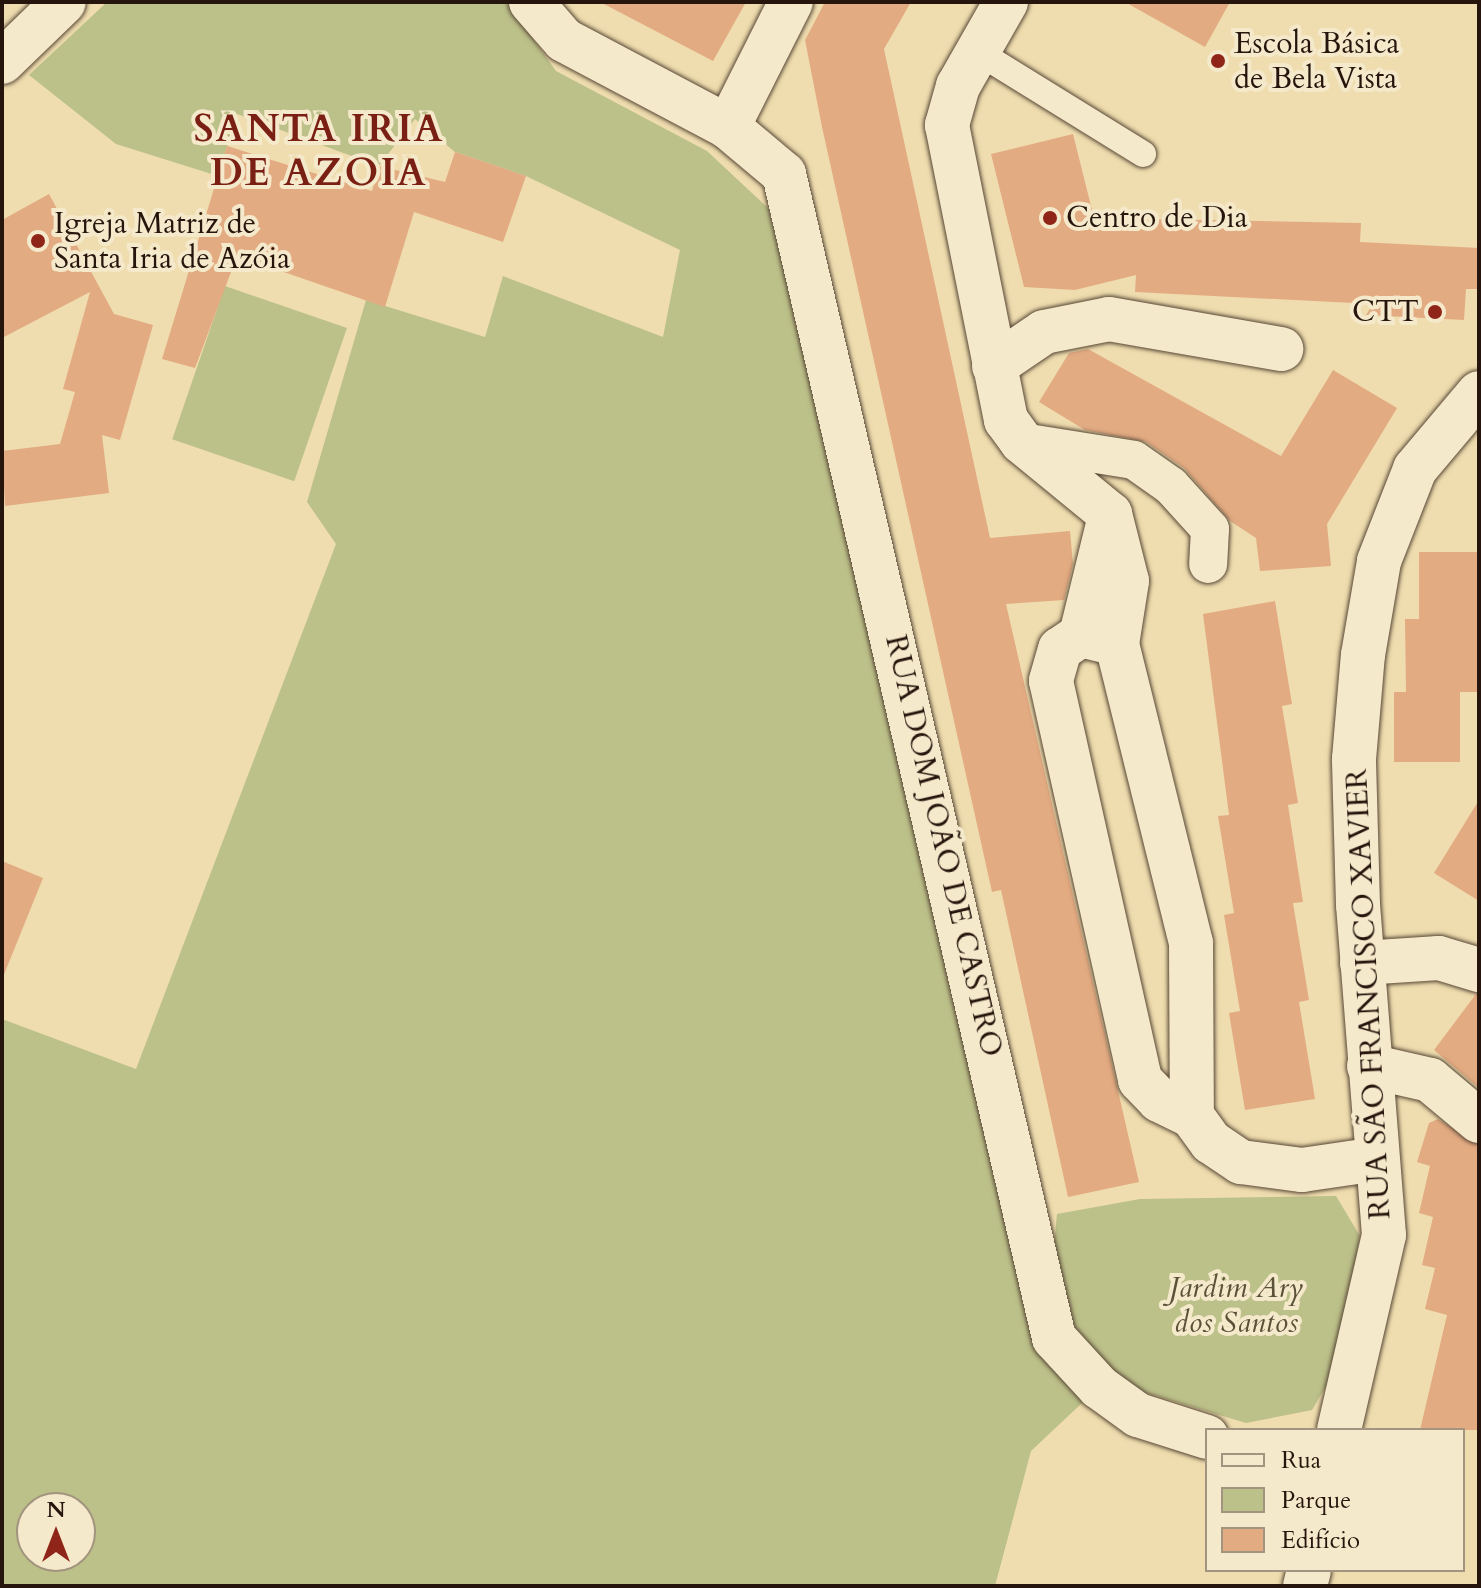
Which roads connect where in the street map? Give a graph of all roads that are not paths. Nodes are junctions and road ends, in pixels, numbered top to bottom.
1 (64, 2) edge
2 (531, 2) edge
3 (791, 2) edge
4 (1006, 2) edge
5 (563, 21) edge
6 (978, 52) junction
7 (2, 62) edge
8 (728, 127) junction
9 (1143, 154) dead end
10 (1281, 349) dead end
11 (994, 366) junction
12 (1479, 393) edge
13 (1022, 442) junction
14 (1208, 564) dead end
15 (1099, 639) junction
16 (1362, 963) junction
17 (1479, 970) edge
18 (1369, 1066) junction
19 (1192, 1116) junction
20 (1479, 1121) edge
21 (1377, 1159) junction
22 (1339, 1428) edge
23 (1205, 1436) edge

1 - 7 street
2 - 5 street
3 - 8 street
4 - 6 street
5 - 8 street
6 - 9 lane
6 - 11 street
8 - 23 street, RUA DOM JOÃO DE CASTRO
10 - 11 street
11 - 13 street
12 - 16 street, RUA SÃO FRANCISCO XAVIER
13 - 14 street
13 - 15 street
15 - 19 street
15 - 19 street
16 - 17 street
16 - 18 street, RUA SÃO FRANCISCO XAVIER
18 - 20 street
18 - 21 street, RUA SÃO FRANCISCO XAVIER
19 - 21 street
21 - 22 street, RUA SÃO FRANCISCO XAVIER

